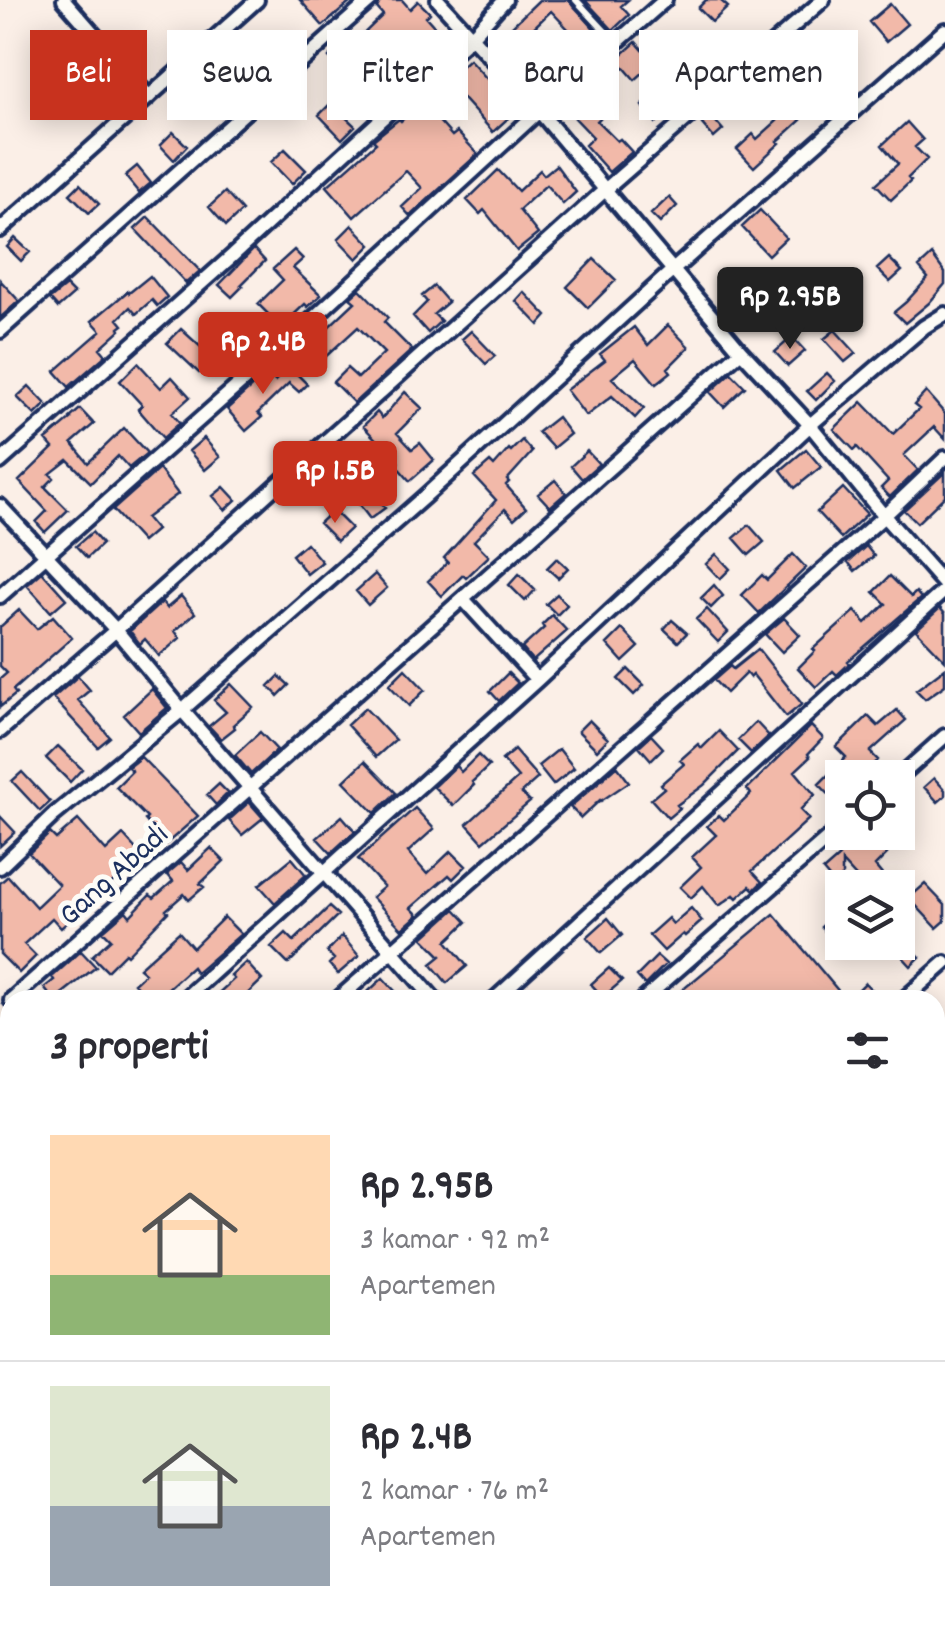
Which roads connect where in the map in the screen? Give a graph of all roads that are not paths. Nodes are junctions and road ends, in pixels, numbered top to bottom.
1 (64, 0) edge
2 (257, 0) edge
3 (371, 0) edge
4 (438, 0) edge
5 (505, 0) edge
6 (576, 0) edge
7 (665, 0) edge
8 (823, 0) edge
9 (603, 30) edge
10 (945, 30) edge
11 (472, 36) junction
12 (619, 41) edge
13 (488, 54) edge
14 (149, 97) junction
15 (530, 120) edge
16 (546, 120) edge
17 (605, 190) junction
18 (0, 230) edge
19 (672, 270) junction
20 (945, 314) edge
21 (0, 331) edge
22 (741, 351) junction
23 (810, 426) junction
24 (945, 458) edge
25 (0, 462) edge
26 (0, 506) edge
27 (884, 516) junction
28 (45, 556) junction
29 (945, 588) edge
30 (0, 596) edge
31 (464, 600) junction
32 (116, 630) junction
33 (537, 680) junction
34 (182, 710) junction
35 (0, 731) edge
36 (945, 736) edge
37 (915, 763) edge
38 (250, 786) junction
39 (825, 841) edge
40 (0, 867) edge
41 (326, 873) junction
42 (393, 951) junction
43 (945, 963) edge
44 (23, 990) edge
45 (194, 990) edge
46 (348, 990) edge
47 (426, 990) edge
48 (505, 990) edge
49 (655, 990) edge
50 (914, 990) edge

1 - 14 street
2 - 14 street
3 - 21 street
4 - 11 street
5 - 11 street
6 - 9 lane
7 - 12 street
8 - 17 street
10 - 19 street
11 - 13 street
11 - 25 street
14 - 18 street
15 - 28 street
16 - 17 street
17 - 19 street
17 - 32 street
19 - 22 street
19 - 34 street
20 - 23 street
22 - 23 street
22 - 31 street, Gang Abadi
23 - 27 street
23 - 33 street
24 - 27 street
26 - 28 street
27 - 29 street
27 - 42 street
28 - 30 street
28 - 32 street
29 - 48 street
31 - 33 street
31 - 38 street, Gang Abadi
32 - 34 street
32 - 35 street
33 - 41 street
34 - 38 street
34 - 40 street
36 - 37 street
38 - 41 street
38 - 44 street, Gang Abadi
39 - 49 street
41 - 42 street
41 - 45 street
42 - 46 street
42 - 47 street
43 - 50 street

